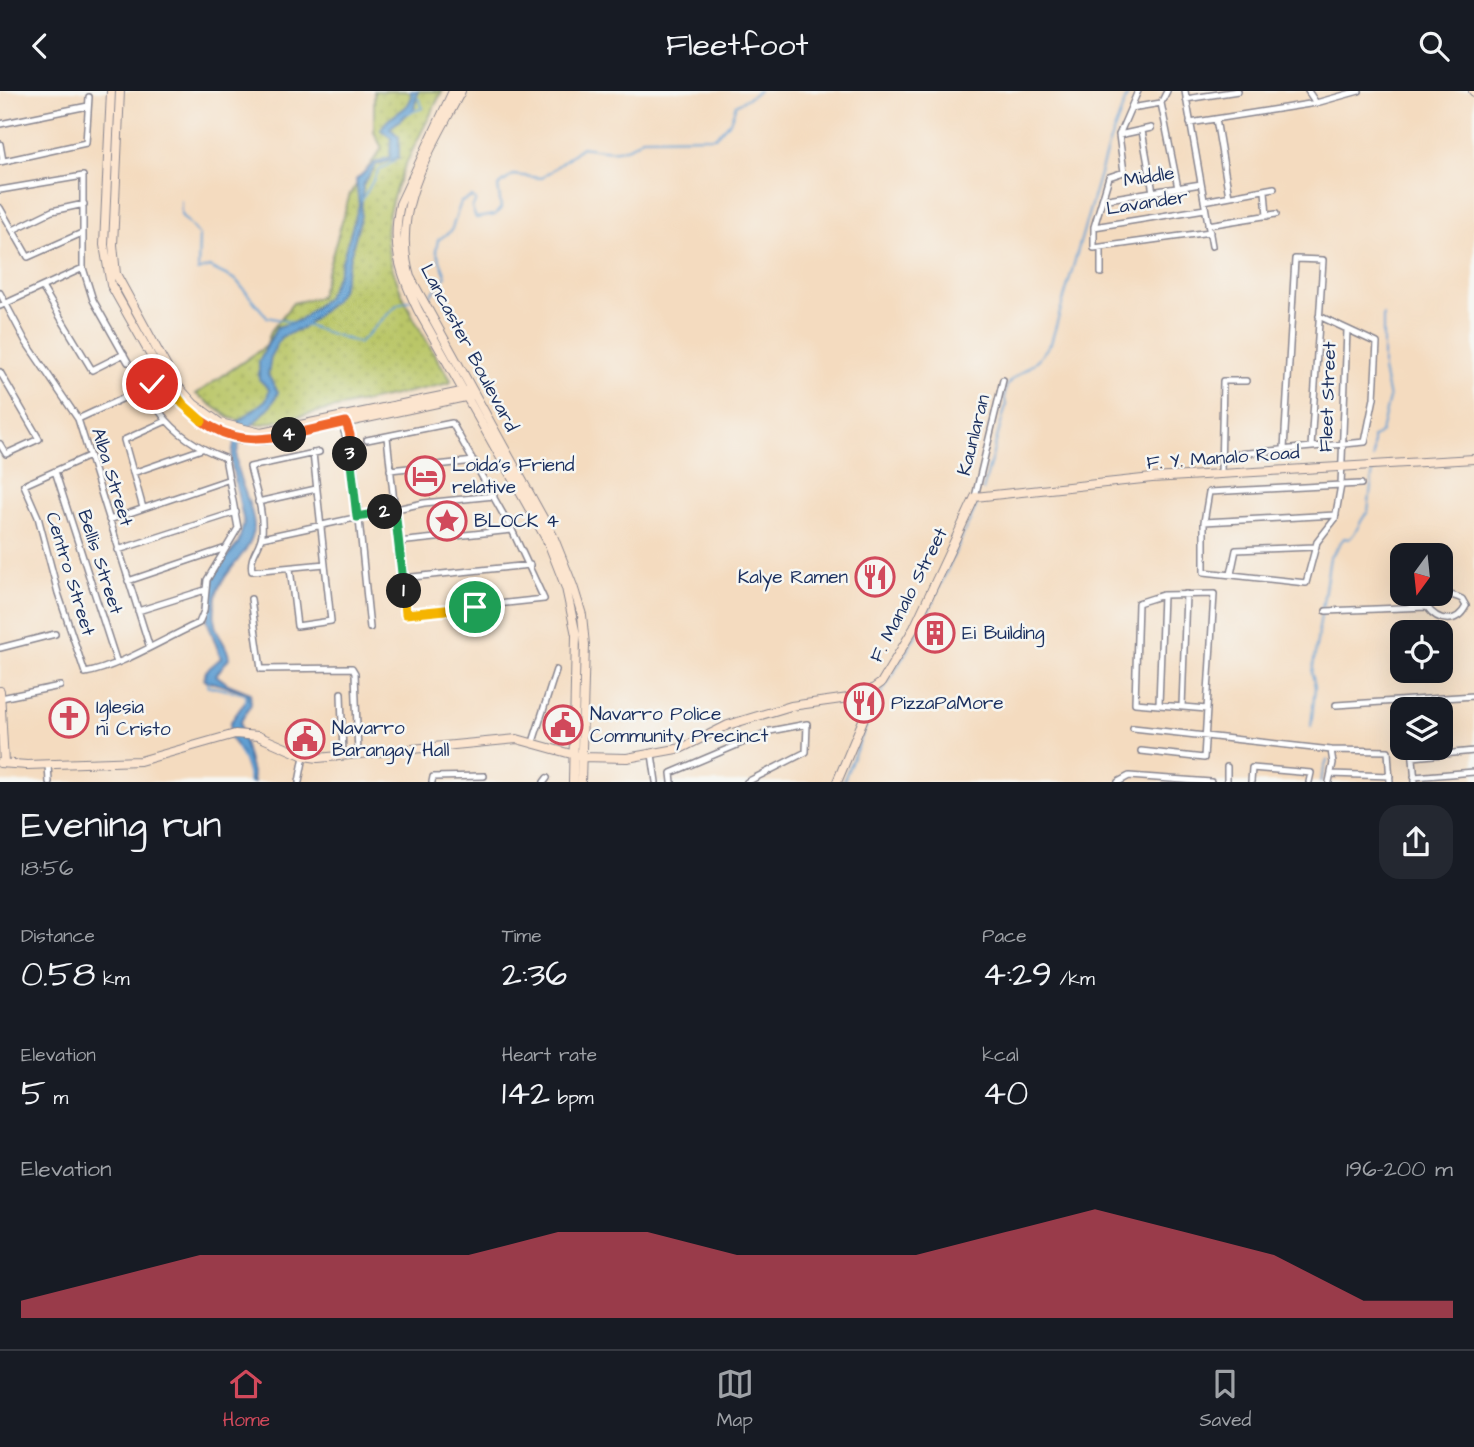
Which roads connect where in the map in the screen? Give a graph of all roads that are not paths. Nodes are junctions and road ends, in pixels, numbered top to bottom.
1 (111, 91) edge
2 (120, 91) edge
3 (453, 91) edge
4 (461, 91) edge
5 (1138, 91) edge
6 (1167, 91) edge
7 (1185, 91) edge
8 (1238, 91) edge
9 (1308, 91) edge
10 (1359, 91) edge
11 (1336, 94) edge
12 (89, 97) dead end
13 (1186, 99) junction
14 (1161, 103) junction
15 (1316, 103) junction
16 (88, 106) junction
17 (1131, 108) junction
18 (1216, 119) junction
19 (1190, 123) junction
20 (0, 124) edge
21 (1152, 128) dead end
22 (1142, 131) junction
23 (1119, 135) junction
24 (0, 144) edge
25 (2, 162) edge
26 (1201, 184) junction
27 (1178, 188) junction
28 (1274, 188) dead end
29 (0, 190) edge
30 (1153, 191) junction
31 (1265, 191) junction
32 (1229, 197) junction
33 (1102, 200) junction
34 (1204, 201) junction
35 (84, 204) junction
36 (0, 208) edge
37 (1205, 209) junction
38 (1276, 214) dead end
39 (1267, 216) junction
40 (1094, 227) junction
41 (1209, 229) junction
42 (13, 230) junction
43 (82, 233) junction
44 (1212, 246) dead end
45 (1101, 250) junction
46 (83, 268) junction
47 (1101, 273) dead end
48 (42, 287) junction
49 (0, 293) edge
50 (418, 301) junction
51 (3, 305) edge
52 (1319, 316) junction
53 (1347, 330) junction
54 (124, 354) junction
55 (128, 362) dead end
56 (0, 372) edge
57 (167, 377) junction
58 (1003, 380) dead end
59 (1246, 381) dead end
60 (468, 394) junction
61 (160, 412) dead end
62 (78, 419) junction
63 (166, 421) junction
64 (346, 421) junction
65 (387, 437) junction
66 (367, 440) dead end
67 (0, 444) edge
68 (1342, 444) junction
69 (1311, 447) junction
70 (202, 449) junction
71 (1284, 449) junction
72 (1238, 454) dead end
73 (89, 456) junction
74 (1474, 459) edge
75 (474, 461) junction
76 (1341, 465) junction
77 (390, 470) junction
78 (55, 471) junction
79 (133, 473) junction
80 (1221, 473) junction
81 (227, 480) junction
82 (1361, 484) dead end
83 (1341, 485) junction
84 (316, 489) junction
85 (494, 496) junction
86 (975, 497) junction
87 (258, 502) junction
88 (143, 508) junction
89 (395, 510) junction
90 (236, 512) junction
91 (1336, 515) junction
92 (357, 517) junction
93 (109, 520) junction
94 (1204, 522) junction
95 (320, 526) junction
96 (512, 530) junction
97 (262, 538) junction
98 (398, 542) junction
99 (1316, 547) junction
100 (226, 548) junction
101 (118, 550) junction
102 (325, 564) junction
103 (530, 565) junction
104 (289, 568) junction
105 (1231, 574) junction
106 (402, 578) junction
107 (128, 581) junction
108 (205, 590) junction
109 (1163, 594) junction
110 (1186, 594) junction
111 (251, 599) dead end
112 (1466, 606) junction
113 (1474, 606) edge
114 (1427, 607) junction
115 (138, 611) junction
116 (1326, 611) dead end
117 (370, 628) dead end
118 (55, 634) dead end
119 (149, 645) junction
120 (0, 648) edge
121 (117, 663) junction
122 (555, 670) dead end
123 (60, 686) dead end
124 (0, 691) edge
125 (341, 693) dead end
126 (867, 694) junction
127 (1474, 696) edge
128 (1, 698) edge
129 (1159, 705) junction
130 (1336, 705) dead end
131 (1182, 707) junction
132 (1207, 709) junction
133 (1133, 727) dead end
134 (1205, 734) junction
135 (533, 742) junction
136 (1331, 750) junction
137 (1141, 751) dead end
138 (1474, 751) edge
139 (1453, 753) edge
140 (358, 754) junction
141 (652, 754) junction
142 (304, 756) junction
143 (343, 756) junction
144 (578, 756) junction
145 (1413, 760) edge
146 (2, 763) edge
147 (48, 764) junction
148 (1227, 767) dead end
149 (1474, 772) edge
150 (1331, 773) junction
151 (484, 776) dead end
152 (433, 779) edge
153 (472, 779) edge
154 (1129, 779) edge
155 (1390, 779) edge
156 (1154, 780) edge
157 (1415, 780) edge
158 (1178, 781) edge
159 (49, 782) edge
160 (299, 782) edge
161 (573, 782) edge
162 (581, 782) edge
163 (656, 782) edge
164 (673, 782) edge
165 (747, 782) edge
166 (837, 782) edge
167 (1118, 782) edge
168 (1203, 782) edge
169 (1211, 782) edge
170 (1227, 782) edge
171 (1251, 782) edge
172 (1309, 782) edge
173 (1329, 782) edge

1 - 57 street
2 - 57 street
3 - 50 street, Lancaster Boulevard
4 - 50 street, Lancaster Boulevard
5 - 17 street
6 - 14 street
7 - 13 street
8 - 13 street
9 - 15 street
10 - 11 street
11 - 15 street
12 - 16 street
13 - 19 street
14 - 17 street
14 - 27 street
15 - 18 street
16 - 20 street
16 - 25 street
17 - 23 street
18 - 19 street
18 - 32 street
19 - 26 street
21 - 22 street
22 - 23 street
22 - 30 street
23 - 33 street
24 - 25 street
26 - 27 street, Middle
26 - 34 street
27 - 30 street, Middle
28 - 31 street
29 - 35 street
30 - 33 street, Middle
31 - 32 street
31 - 39 street
32 - 34 street
33 - 40 street
34 - 37 street
35 - 42 street
35 - 43 street
36 - 42 street
37 - 40 street, Lavander
37 - 41 street
38 - 39 street
39 - 41 street
40 - 45 street
41 - 44 street
41 - 45 street
42 - 43 street
43 - 46 street
45 - 47 street
46 - 48 street
46 - 54 street
48 - 51 street
48 - 54 street
49 - 51 street, Alba Street
50 - 60 street, Lancaster Boulevard
51 - 62 street, Alba Street
52 - 53 street
52 - 69 street
52 - 71 street
53 - 68 street, Fleet Street
53 - 68 street
54 - 55 street
56 - 67 street
57 - 62 street
57 - 64 street
58 - 86 street, Kaunlaran
59 - 80 street
60 - 64 street
60 - 144 street, Lancaster Boulevard
61 - 63 street
62 - 73 street, Alba Street
63 - 70 street
63 - 79 street
64 - 92 street
65 - 66 street
65 - 75 street
65 - 77 street
68 - 69 street
68 - 76 street, Fleet Street
69 - 71 street
70 - 79 street
70 - 81 street
71 - 72 street
73 - 78 street
73 - 93 street, Alba Street
74 - 76 street, F. Y. Manalo Road
75 - 77 street
75 - 85 street
76 - 80 street, F. Y. Manalo Road
76 - 83 street, Fleet Street
77 - 89 street
78 - 121 street, Bellis Street
78 - 121 street, Centro Street
79 - 88 street
80 - 86 street, F. Y. Manalo Road
81 - 88 street
81 - 90 street
82 - 83 street
83 - 91 street, Fleet Street
83 - 94 street
84 - 87 street
84 - 87 street
84 - 95 street
85 - 89 street
85 - 96 street
86 - 126 street, F. Manalo Street
87 - 97 street
88 - 93 street
89 - 92 street
89 - 98 street
90 - 100 street
90 - 101 street
91 - 94 street
91 - 99 street
92 - 95 street
92 - 117 street
93 - 101 street, Alba Street
94 - 105 street
95 - 97 street
95 - 102 street
96 - 98 street
96 - 103 street
97 - 104 street
98 - 106 street
99 - 105 street
99 - 105 street
100 - 107 street
100 - 108 street
101 - 107 street, Alba Street
102 - 104 street
102 - 104 street
103 - 106 street
103 - 106 street
107 - 115 street, Alba Street
108 - 115 street
108 - 119 street
109 - 110 street
109 - 129 street
109 - 129 street
110 - 131 street
110 - 132 street
111 - 140 street
112 - 113 street
112 - 114 street
112 - 114 street
114 - 116 street
115 - 119 street, Alba Street
118 - 120 street
119 - 121 street
122 - 135 street
123 - 128 street
124 - 128 street
125 - 143 street
126 - 141 street
126 - 166 street
127 - 130 street
128 - 146 street
129 - 131 street
131 - 132 street
132 - 134 street
133 - 134 street
134 - 136 street
134 - 137 street
135 - 140 street
135 - 144 street
136 - 150 street
136 - 155 street
138 - 139 street
140 - 143 street
141 - 144 street
141 - 163 street
142 - 143 street
142 - 147 street
142 - 160 street
144 - 161 street, Lancaster Boulevard
144 - 162 street, Lancaster Boulevard
145 - 157 street
146 - 147 street
147 - 159 street
148 - 170 street
149 - 157 street
150 - 155 street
150 - 173 street
151 - 153 street
152 - 153 street
154 - 156 street
154 - 167 street
156 - 158 street
158 - 168 street
164 - 165 street
168 - 169 street
171 - 172 street

